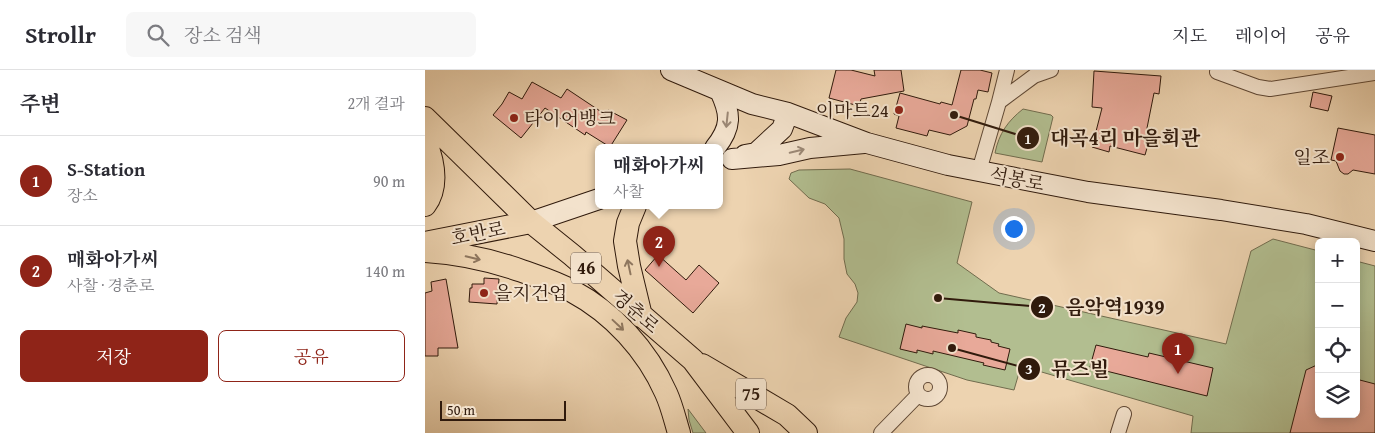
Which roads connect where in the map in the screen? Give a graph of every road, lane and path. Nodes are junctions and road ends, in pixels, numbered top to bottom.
1 (671, 70) edge
2 (1007, 70) edge
3 (1051, 70) edge
4 (1215, 71) edge
5 (1375, 73) edge
6 (720, 90) junction
7 (999, 102) junction
8 (788, 112) junction
9 (425, 118) edge
10 (425, 140) edge
11 (867, 143) junction
12 (723, 144) edge
13 (723, 157) edge
14 (723, 157) edge
15 (979, 172) junction
16 (595, 200) edge
17 (425, 204) edge
18 (634, 209) edge
19 (531, 222) junction
20 (1375, 241) edge
21 (425, 243) edge
22 (425, 251) edge
23 (641, 314) junction
24 (693, 360) junction
25 (665, 391) junction
26 (918, 396) dead end
27 (1124, 414) dead end
28 (679, 433) edge
29 (748, 433) edge
30 (806, 433) edge
31 (881, 433) edge
32 (1118, 433) edge

1 - 6 main road, 석봉로
2 - 7 street
3 - 7 street
4 - 5 street
6 - 8 main road, 석봉로
6 -> 12 main road
7 - 15 street
8 - 11 main road, 석봉로
8 - 13 main road
9 - 19 main road, 경춘로 / 46
10 - 17 main road
14 -> 11 main road
11 - 15 main road, 석봉로
15 - 20 main road, 석봉로
16 - 19 main road
23 -> 18 main road
19 - 21 main road, 호반로
19 - 23 main road, 경춘로 / 46
22 -> 25 main road
23 - 24 main road, 경춘로 / 46
23 - 25 main road
24 - 29 main road, 경춘로 / 46
24 - 30 main road, 75
25 - 28 main road
26 - 31 street
27 - 32 street

